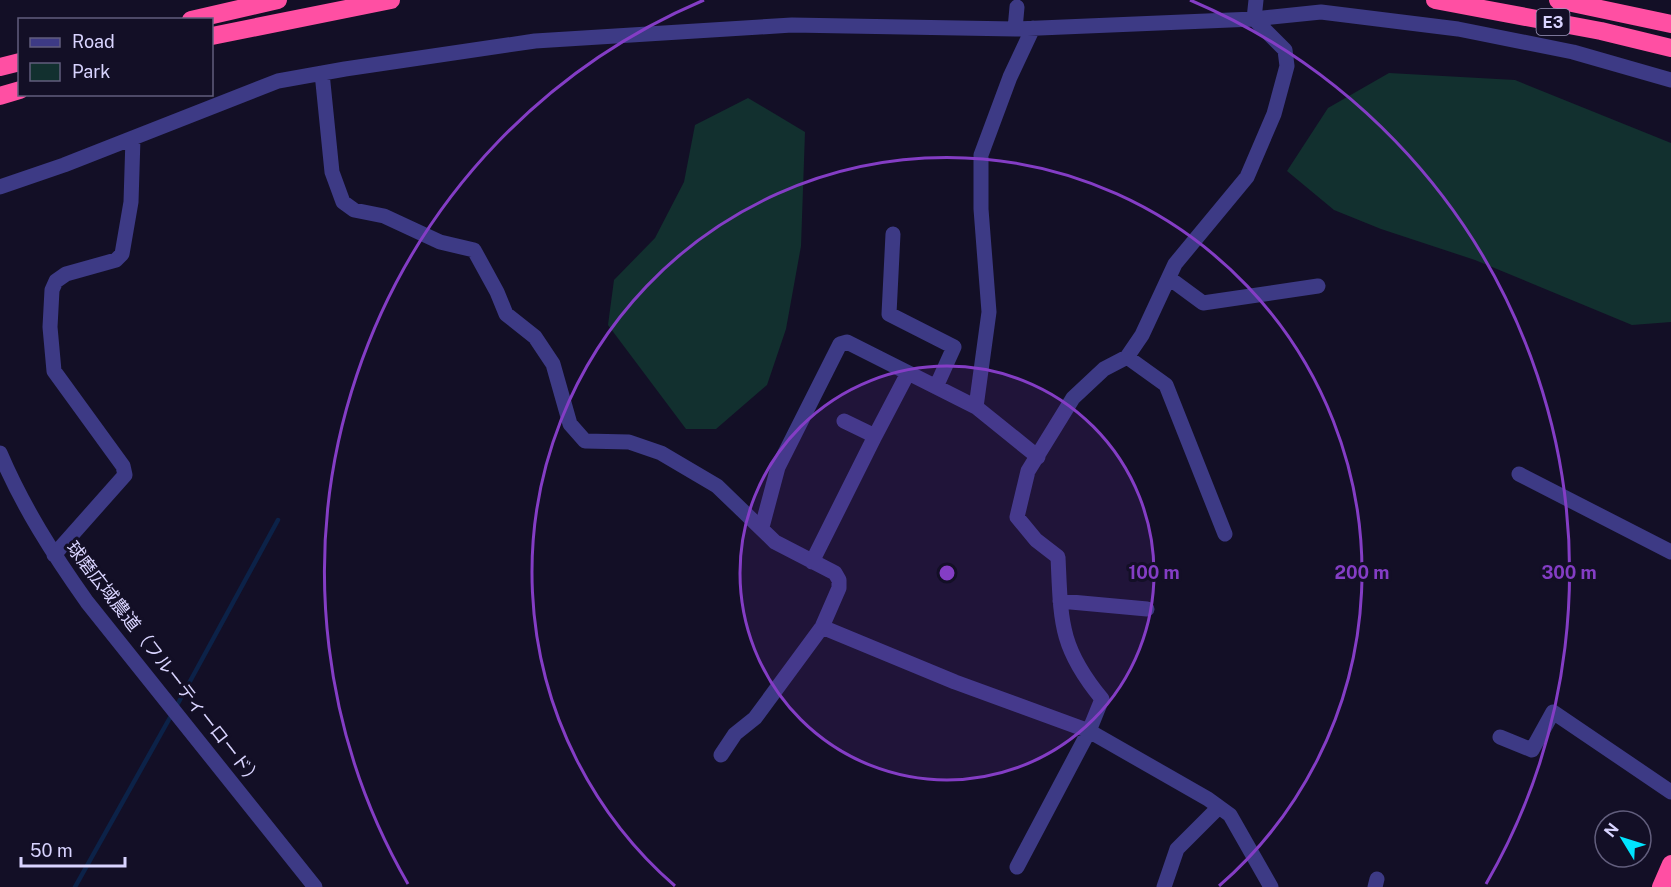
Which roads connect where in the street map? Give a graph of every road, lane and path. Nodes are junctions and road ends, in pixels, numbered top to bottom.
1 (278, 0) edge
2 (391, 0) edge
3 (1256, 0) edge
4 (1435, 0) edge
5 (1558, 0) edge
6 (1017, 7) dead end
7 (200, 18) edge
8 (1254, 19) junction
9 (1671, 24) edge
10 (1033, 28) junction
11 (1015, 29) junction
12 (213, 36) edge
13 (1671, 48) edge
14 (18, 62) edge
15 (0, 67) edge
16 (322, 73) junction
17 (1671, 80) edge
18 (18, 84) edge
19 (0, 88) edge
20 (18, 91) edge
21 (0, 96) edge
22 (133, 138) junction
23 (0, 187) edge
24 (893, 234) dead end
25 (1168, 278) junction
26 (1318, 286) dead end
27 (1127, 357) junction
28 (908, 373) junction
29 (936, 387) junction
30 (976, 407) junction
31 (844, 421) dead end
32 (875, 436) junction
33 (0, 453) edge
34 (1038, 457) junction
35 (1519, 474) dead end
36 (762, 527) junction
37 (1225, 534) dead end
38 (1671, 552) edge
39 (54, 555) junction
40 (812, 562) junction
41 (1060, 602) junction
42 (1147, 609) dead end
43 (822, 627) junction
44 (1089, 731) junction
45 (1500, 737) dead end
46 (721, 755) dead end
47 (1671, 792) edge
48 (1219, 807) junction
49 (1671, 864) edge
50 (1017, 867) dead end
51 (315, 887) edge
52 (1164, 887) edge
53 (1270, 887) edge
54 (1661, 887) edge

1 - 7 highway
2 - 12 highway
3 - 8 street
4 - 13 highway, E3
5 - 9 highway, E3
6 - 11 street
8 - 10 street
8 - 17 street
8 - 25 street
10 - 11 street
10 - 30 street
11 - 16 street
14 - 15 highway
16 - 22 street
16 - 36 street
18 - 19 highway
20 - 21 highway
22 - 23 street
22 - 39 street
24 - 29 street
25 - 26 street
25 - 27 street
27 - 34 street
27 - 37 street
28 - 29 street
28 - 32 street
28 - 36 street
29 - 30 street
30 - 34 street
31 - 32 street
32 - 40 street
33 - 39 street, 球磨広域農道（フルーティーロード）
34 - 41 street
35 - 38 street
36 - 40 street
39 - 51 street, 球磨広域農道（フルーティーロード）
40 - 43 street
41 - 42 street
41 - 44 street
43 - 44 street
43 - 46 street
44 - 48 street
44 - 50 street
45 - 47 street
48 - 52 street
48 - 53 street
49 - 54 highway

